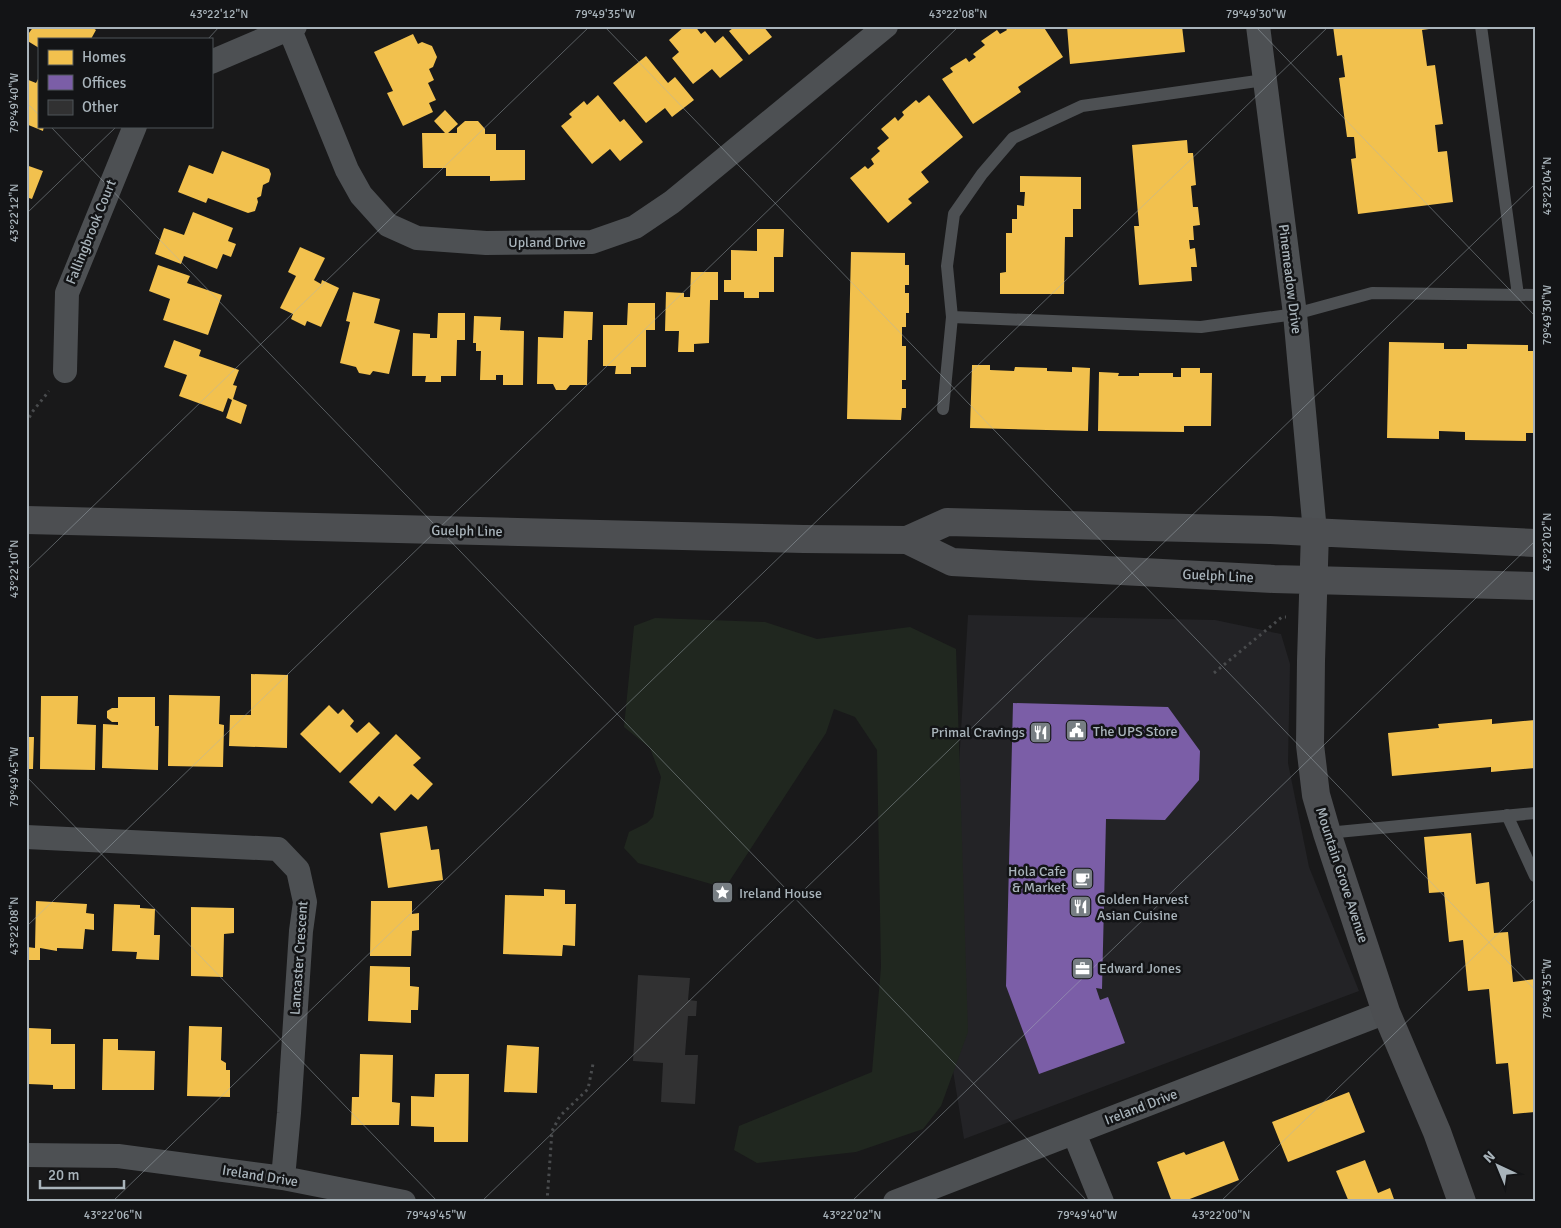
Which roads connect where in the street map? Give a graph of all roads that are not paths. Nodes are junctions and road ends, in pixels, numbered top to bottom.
1 (886, 26) edge
2 (1258, 26) edge
3 (1481, 26) edge
4 (292, 28) edge
5 (212, 62) edge
6 (1264, 80) junction
7 (134, 128) edge
8 (1518, 295) junction
9 (1535, 295) edge
10 (1295, 314) junction
11 (952, 317) junction
12 (65, 371) road end
13 (943, 409) dead end
14 (26, 520) edge
15 (1315, 532) junction
16 (907, 540) junction
17 (1535, 542) edge
18 (1314, 580) junction
19 (1535, 586) edge
20 (1535, 813) edge
21 (1507, 814) junction
22 (1327, 833) junction
23 (26, 837) edge
24 (1535, 876) edge
25 (1386, 1012) junction
26 (1074, 1134) junction
27 (26, 1155) edge
28 (282, 1178) junction
29 (404, 1202) edge
30 (895, 1202) edge
31 (1102, 1202) edge
32 (1462, 1202) edge

1 - 4 street, Upland Drive
2 - 6 street, Pinemeadow Drive
3 - 8 lane
4 - 5 street
6 - 10 street, Pinemeadow Drive
6 - 11 lane
7 - 12 street, Fallingbrook Court
8 - 9 lane
8 - 10 lane
10 - 11 lane
10 - 15 street, Pinemeadow Drive
11 - 13 lane
14 - 16 main road, Guelph Line
15 - 16 main road, Guelph Line
15 - 17 main road, Guelph Line
15 - 18 main road, Mountain Grove Avenue
16 - 18 main road, Guelph Line
18 - 19 main road, Guelph Line
18 - 22 main road, Mountain Grove Avenue
20 - 21 lane
21 - 22 lane
21 - 24 lane
22 - 25 main road, Mountain Grove Avenue
23 - 28 street, Lancaster Crescent
25 - 26 street, Ireland Drive
25 - 32 main road, Mountain Grove Avenue
26 - 30 street, Ireland Drive
26 - 31 street
27 - 28 street, Ireland Drive
28 - 29 street, Ireland Drive

